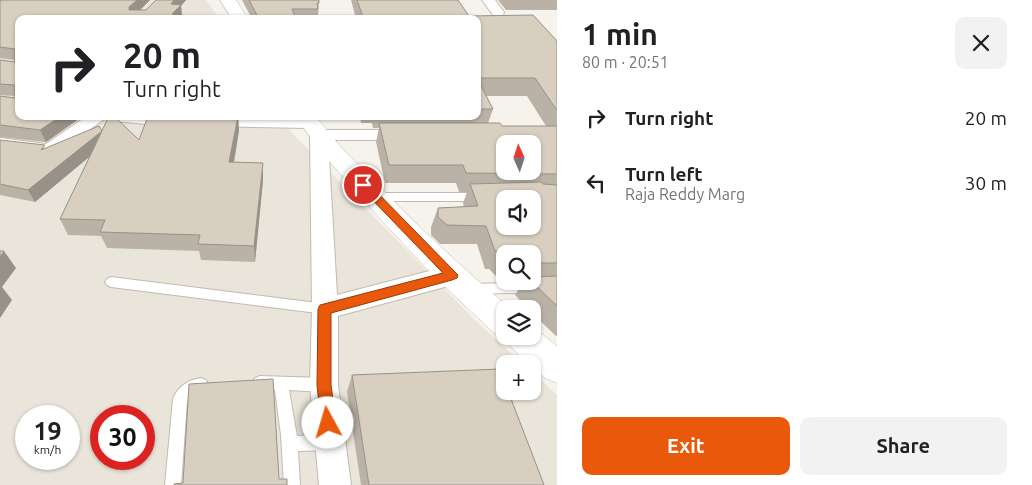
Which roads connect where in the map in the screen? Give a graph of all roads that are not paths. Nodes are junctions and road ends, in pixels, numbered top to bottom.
1 (228, 0) edge
2 (488, 0) edge
3 (498, 12) dead end
4 (237, 15) edge
5 (93, 120) edge
6 (152, 120) edge
7 (311, 125) edge
8 (427, 135) edge
9 (0, 144) edge
10 (374, 197) junction
11 (488, 198) edge
12 (111, 282) dead end
13 (459, 282) junction
14 (557, 287) edge
15 (325, 309) junction
16 (496, 314) edge
17 (531, 345) edge
18 (557, 367) edge
19 (280, 383) junction
20 (242, 384) edge
21 (212, 385) edge
22 (324, 385) junction
23 (330, 442) junction
24 (290, 444) junction
25 (173, 485) edge
26 (292, 485) edge
27 (335, 485) edge

1 - 4 street
2 - 3 street
5 - 9 street
6 - 7 street
7 - 8 street
7 - 10 street
7 - 15 street
10 - 11 lane
10 - 13 street
12 - 15 lane
13 - 14 lane
13 - 15 street
13 - 16 street
15 - 22 street
17 - 18 street
19 - 20 lane
19 - 22 lane
19 - 24 lane
21 - 25 lane
22 - 23 street
23 - 24 lane
23 - 27 street
24 - 26 lane

